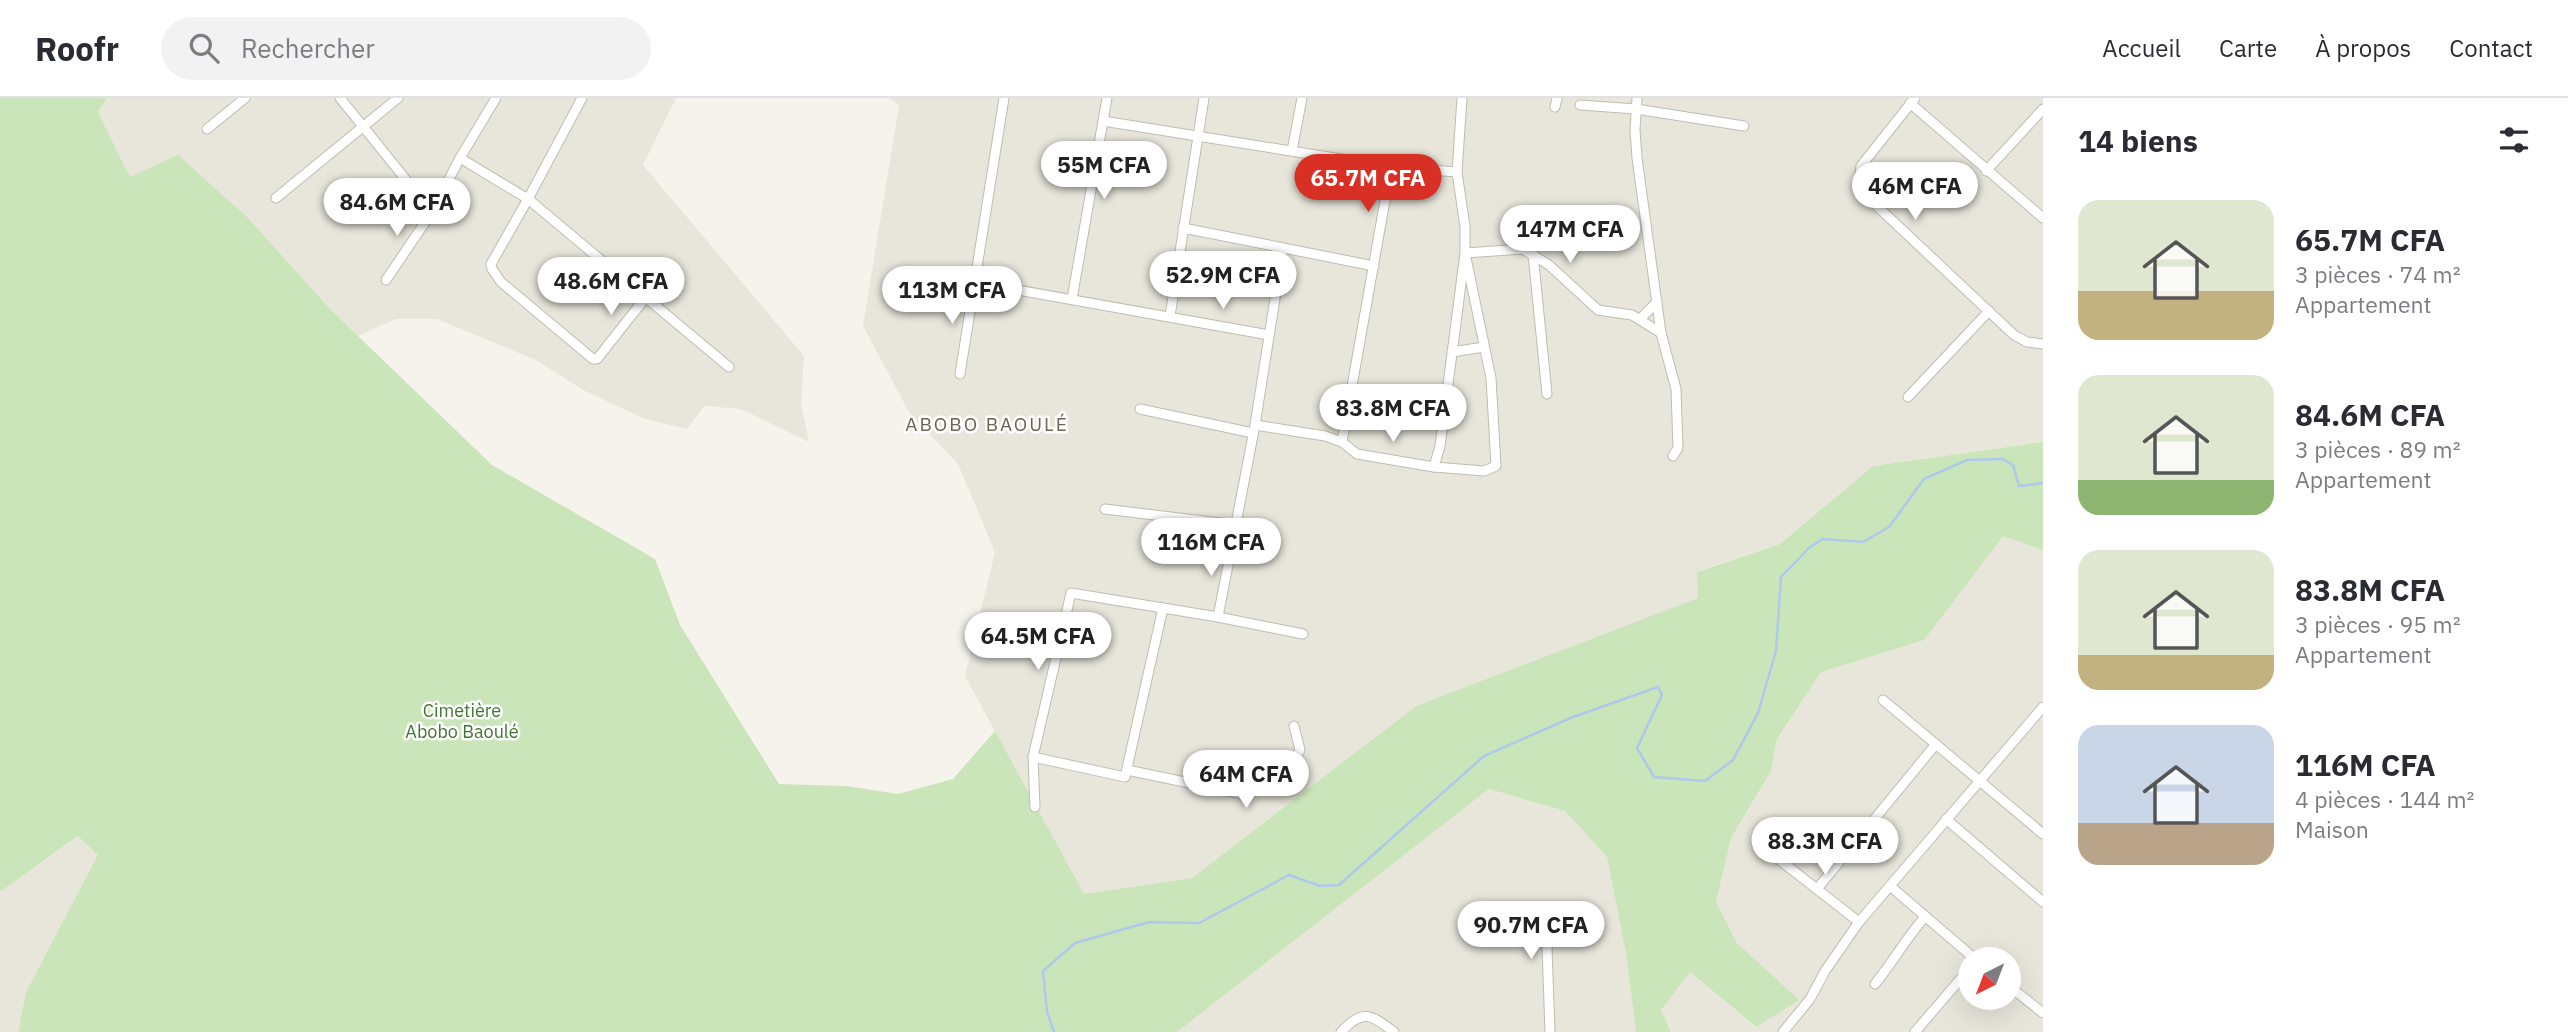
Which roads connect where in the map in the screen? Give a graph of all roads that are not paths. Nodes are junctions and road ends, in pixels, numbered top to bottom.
1 (245, 98) edge
2 (340, 98) edge
3 (398, 98) edge
4 (496, 98) edge
5 (582, 98) edge
6 (1004, 98) edge
7 (1107, 98) edge
8 (1204, 98) edge
9 (1302, 98) edge
10 (1462, 98) edge
11 (1637, 98) edge
12 (1913, 101) edge
13 (1580, 105) dead end
14 (1636, 109) junction
15 (2043, 109) edge
16 (1103, 121) junction
17 (1744, 126) dead end
18 (363, 127) junction
19 (207, 129) dead end
20 (1199, 136) junction
21 (1292, 151) junction
22 (460, 158) junction
23 (1391, 167) junction
24 (1986, 171) junction
25 (1457, 172) junction
26 (276, 198) dead end
27 (528, 199) junction
28 (432, 212) junction
29 (2043, 218) edge
30 (1182, 228) junction
31 (1283, 248) junction
32 (1465, 253) junction
33 (1533, 254) junction
34 (1374, 266) junction
35 (386, 281) dead end
36 (973, 282) junction
37 (646, 297) junction
38 (1072, 299) junction
39 (1657, 302) junction
40 (1989, 311) junction
41 (1170, 316) junction
42 (1640, 319) junction
43 (1661, 334) junction
44 (1269, 335) junction
45 (2043, 344) edge
46 (1484, 347) junction
47 (1452, 352) junction
48 (729, 367) dead end
49 (960, 374) dead end
50 (1547, 394) dead end
51 (1908, 397) dead end
52 (1140, 409) dead end
53 (1254, 429) junction
54 (1342, 442) junction
55 (1673, 456) dead end
56 (1434, 467) junction
57 (1105, 509) dead end
58 (1237, 525) junction
59 (1163, 608) junction
60 (1218, 617) junction
61 (1303, 634) dead end
62 (1883, 699) dead end
63 (2043, 707) edge
64 (1294, 726) dead end
65 (1936, 744) junction
66 (1033, 757) junction
67 (1127, 770) junction
68 (1980, 781) junction
69 (1035, 807) dead end
70 (1946, 819) junction
71 (2043, 834) edge
72 (1772, 854) dead end
73 (1890, 886) junction
74 (1817, 889) junction
75 (2043, 902) edge
76 (1925, 917) junction
77 (1859, 922) junction
78 (1575, 925) dead end
79 (1961, 947) edge
80 (1958, 983) edge
81 (1875, 984) dead end
82 (2021, 996) edge
83 (2043, 999) edge
84 (2039, 1010) edge
85 (1920, 1030) edge
86 (1341, 1032) edge
87 (1394, 1032) edge
88 (1550, 1032) edge
89 (1783, 1032) edge

1 - 19 street
2 - 18 street
3 - 18 street
4 - 22 street
5 - 27 street
6 - 36 street
7 - 16 street
8 - 20 street
9 - 21 street
10 - 25 street
11 - 14 street
12 - 24 street
12 - 40 street
13 - 14 street
14 - 17 street
14 - 39 street
15 - 24 street
16 - 20 street
16 - 38 street
18 - 26 street
18 - 28 street
20 - 21 street
20 - 30 street
21 - 23 street
22 - 27 street
22 - 28 street
23 - 25 street
23 - 34 street
24 - 29 street
25 - 32 street
27 - 37 street
27 - 37 street
28 - 35 street
30 - 31 street
30 - 41 street
31 - 34 street
31 - 44 street
32 - 33 street
32 - 46 street
32 - 47 street
33 - 42 street
33 - 50 street
34 - 54 street
36 - 38 street
36 - 49 street
37 - 48 street
38 - 41 street
39 - 42 street
39 - 43 street
40 - 45 street
40 - 51 street
41 - 44 street
42 - 43 street
43 - 55 street
44 - 53 street
46 - 47 street
46 - 56 street
47 - 56 street
52 - 53 street
53 - 54 street
53 - 58 street
54 - 56 street
57 - 58 street
58 - 60 street
59 - 60 street
59 - 66 street
59 - 67 street
60 - 61 street
62 - 65 street
63 - 68 street
64 - 67 street
65 - 68 street
65 - 74 street
66 - 67 street
66 - 69 street
68 - 70 street
68 - 71 street
70 - 73 street
70 - 75 street
72 - 74 street
73 - 76 street
73 - 77 street
74 - 77 street
76 - 79 street
76 - 81 street
77 - 89 street
78 - 88 street
80 - 85 street
82 - 84 street
83 - 84 street
86 - 87 street

